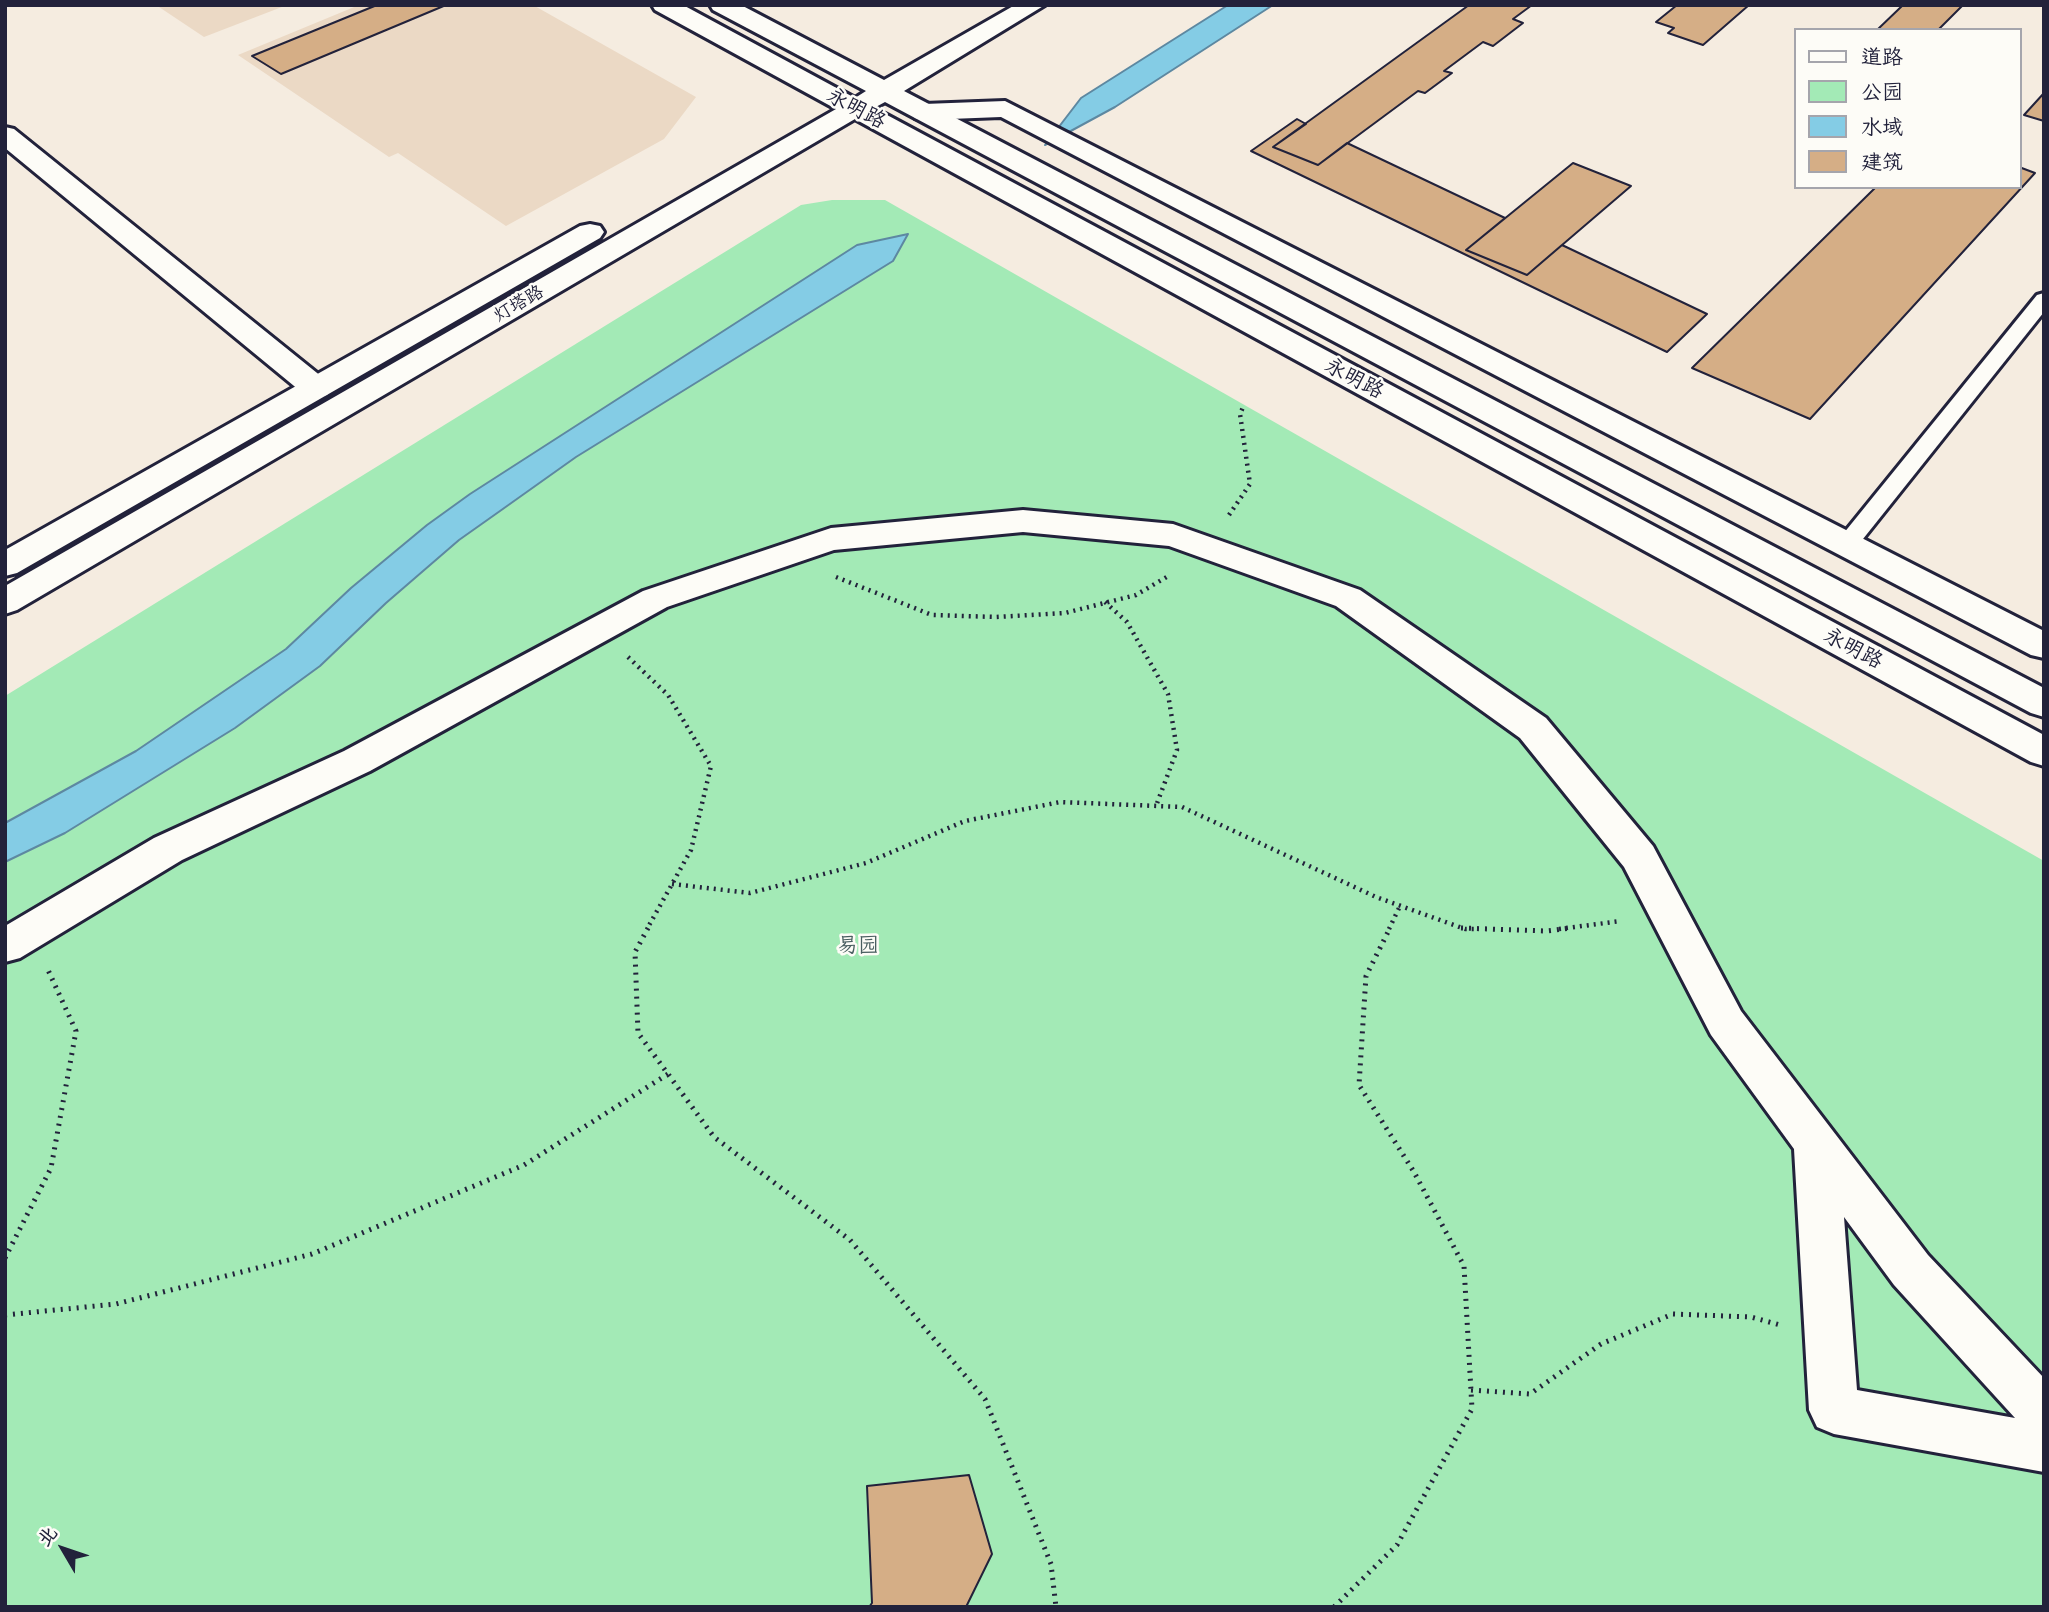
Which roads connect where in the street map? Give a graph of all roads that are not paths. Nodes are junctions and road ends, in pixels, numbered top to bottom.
1 (664, 5) edge
2 (722, 5) edge
3 (988, 5) edge
4 (1033, 5) edge
5 (872, 85) junction
6 (843, 102) junction
7 (924, 112) junction
8 (5, 135) edge
9 (2044, 299) edge
10 (316, 388) junction
11 (1847, 544) junction
12 (5, 565) edge
13 (5, 602) edge
14 (2044, 646) edge
15 (2044, 704) edge
16 (2044, 752) edge
17 (13, 941) edge
18 (1816, 1141) junction
19 (2044, 1414) edge
20 (2044, 1448) edge

1 - 6 street, 永明路
2 - 5 street, 永明路
3 - 5 street, 灯塔路
4 - 5 street, 灯塔路
5 - 6 street, 灯塔路
5 - 7 street, 永明路
6 - 10 street, 灯塔路
6 - 13 street, 灯塔路
6 - 16 street, 永明路
7 - 11 street
7 - 15 street, 永明路
8 - 10 street
9 - 11 lane
10 - 12 street, 灯塔路
11 - 14 street
17 - 18 street
18 - 19 street
18 - 20 street

